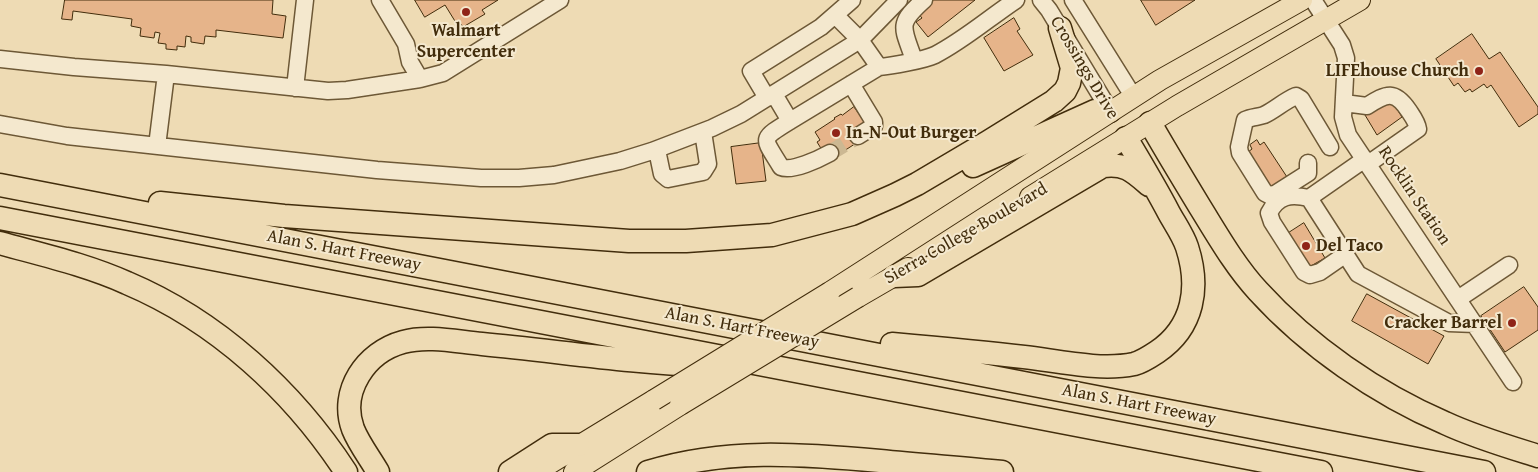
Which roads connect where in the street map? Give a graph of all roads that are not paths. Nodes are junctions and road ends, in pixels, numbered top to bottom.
1 (305, 0) edge
2 (380, 0) edge
3 (560, 0) edge
4 (852, 0) edge
5 (899, 0) edge
6 (924, 0) edge
7 (1041, 0) edge
8 (1073, 0) edge
9 (1302, 0) edge
10 (1313, 0) edge
11 (1360, 0) edge
12 (1007, 3) edge
13 (835, 15) junction
14 (1325, 19) junction
15 (1060, 28) junction
16 (860, 40) junction
17 (0, 59) edge
18 (914, 60) junction
19 (879, 67) junction
20 (166, 74) junction
21 (420, 79) junction
22 (851, 84) junction
23 (295, 88) junction
24 (770, 96) junction
25 (1134, 96) junction
26 (1344, 103) junction
27 (1110, 111) junction
28 (790, 121) junction
29 (1150, 123) junction
30 (0, 124) edge
31 (703, 132) junction
32 (858, 136) tunnel mouth
33 (1126, 138) junction
34 (157, 146) junction
35 (1330, 147) dead end
36 (657, 150) junction
37 (830, 153) tunnel mouth
38 (1308, 162) dead end
39 (1367, 162) junction
40 (0, 185) edge
41 (1159, 194) junction
42 (1309, 198) junction
43 (71, 199) junction
44 (852, 214) junction
45 (0, 218) edge
46 (0, 243) edge
47 (1346, 254) junction
48 (1509, 265) dead end
49 (894, 276) junction
50 (1458, 299) junction
51 (1475, 324) junction
52 (764, 332) junction
53 (768, 366) junction
54 (1513, 382) dead end
55 (578, 445) junction
56 (1538, 456) edge
57 (346, 472) edge
58 (378, 472) edge
59 (510, 472) edge
60 (536, 472) edge
61 (574, 472) edge
62 (648, 472) edge
63 (1002, 472) edge
64 (1321, 472) edge
65 (1484, 472) edge

1 - 23 street
2 - 21 street
3 - 21 street
4 - 13 street
5 - 16 street
6 - 18 street
7 - 15 street, Crossings Drive
8 - 25 street, Crossings Drive
9 - 25 main road, Sierra College Boulevard
10 - 14 street, Rocklin Station
11 - 14 main road, Sierra College Boulevard
12 - 18 street
13 - 16 street
13 - 24 street
14 - 26 street, Rocklin Station
14 - 29 main road, Sierra College Boulevard
15 - 27 street, Crossings Drive
15 - 44 highway
16 - 19 street
16 - 24 street
17 - 20 street
18 - 19 street
19 - 22 street
20 - 23 street
20 - 34 street
21 - 23 street
22 - 28 street
22 - 32 street
24 - 28 street
24 - 31 street
25 - 27 main road, Sierra College Boulevard
25 - 29 main road
26 - 39 street, Rocklin Station
26 - 39 street
27 - 33 main road, Crossings Drive
27 - 44 highway
27 - 55 main road, Sierra College Boulevard, bridge
28 - 37 street
29 - 33 main road, Sierra College Boulevard
29 - 56 highway
30 - 34 street
31 - 36 street
31 - 36 street
33 - 41 highway
33 - 49 main road, Sierra College Boulevard
34 - 36 street
35 - 38 street
39 - 42 street
39 - 50 street, Rocklin Station
40 - 43 highway, Alan S. Hart Freeway
41 - 49 highway
41 - 52 highway
42 - 47 street
42 - 47 street
43 - 44 highway
43 - 52 highway, Alan S. Hart Freeway
45 - 53 highway, Alan S. Hart Freeway
46 - 57 highway
47 - 51 street
48 - 50 street
49 - 61 main road, Sierra College Boulevard, bridge
50 - 51 street, Rocklin Station
51 - 54 street, Rocklin Station
52 - 65 highway, Alan S. Hart Freeway
53 - 58 highway
53 - 64 highway, Alan S. Hart Freeway
55 - 59 highway
55 - 60 main road, Sierra College Boulevard
62 - 63 highway

